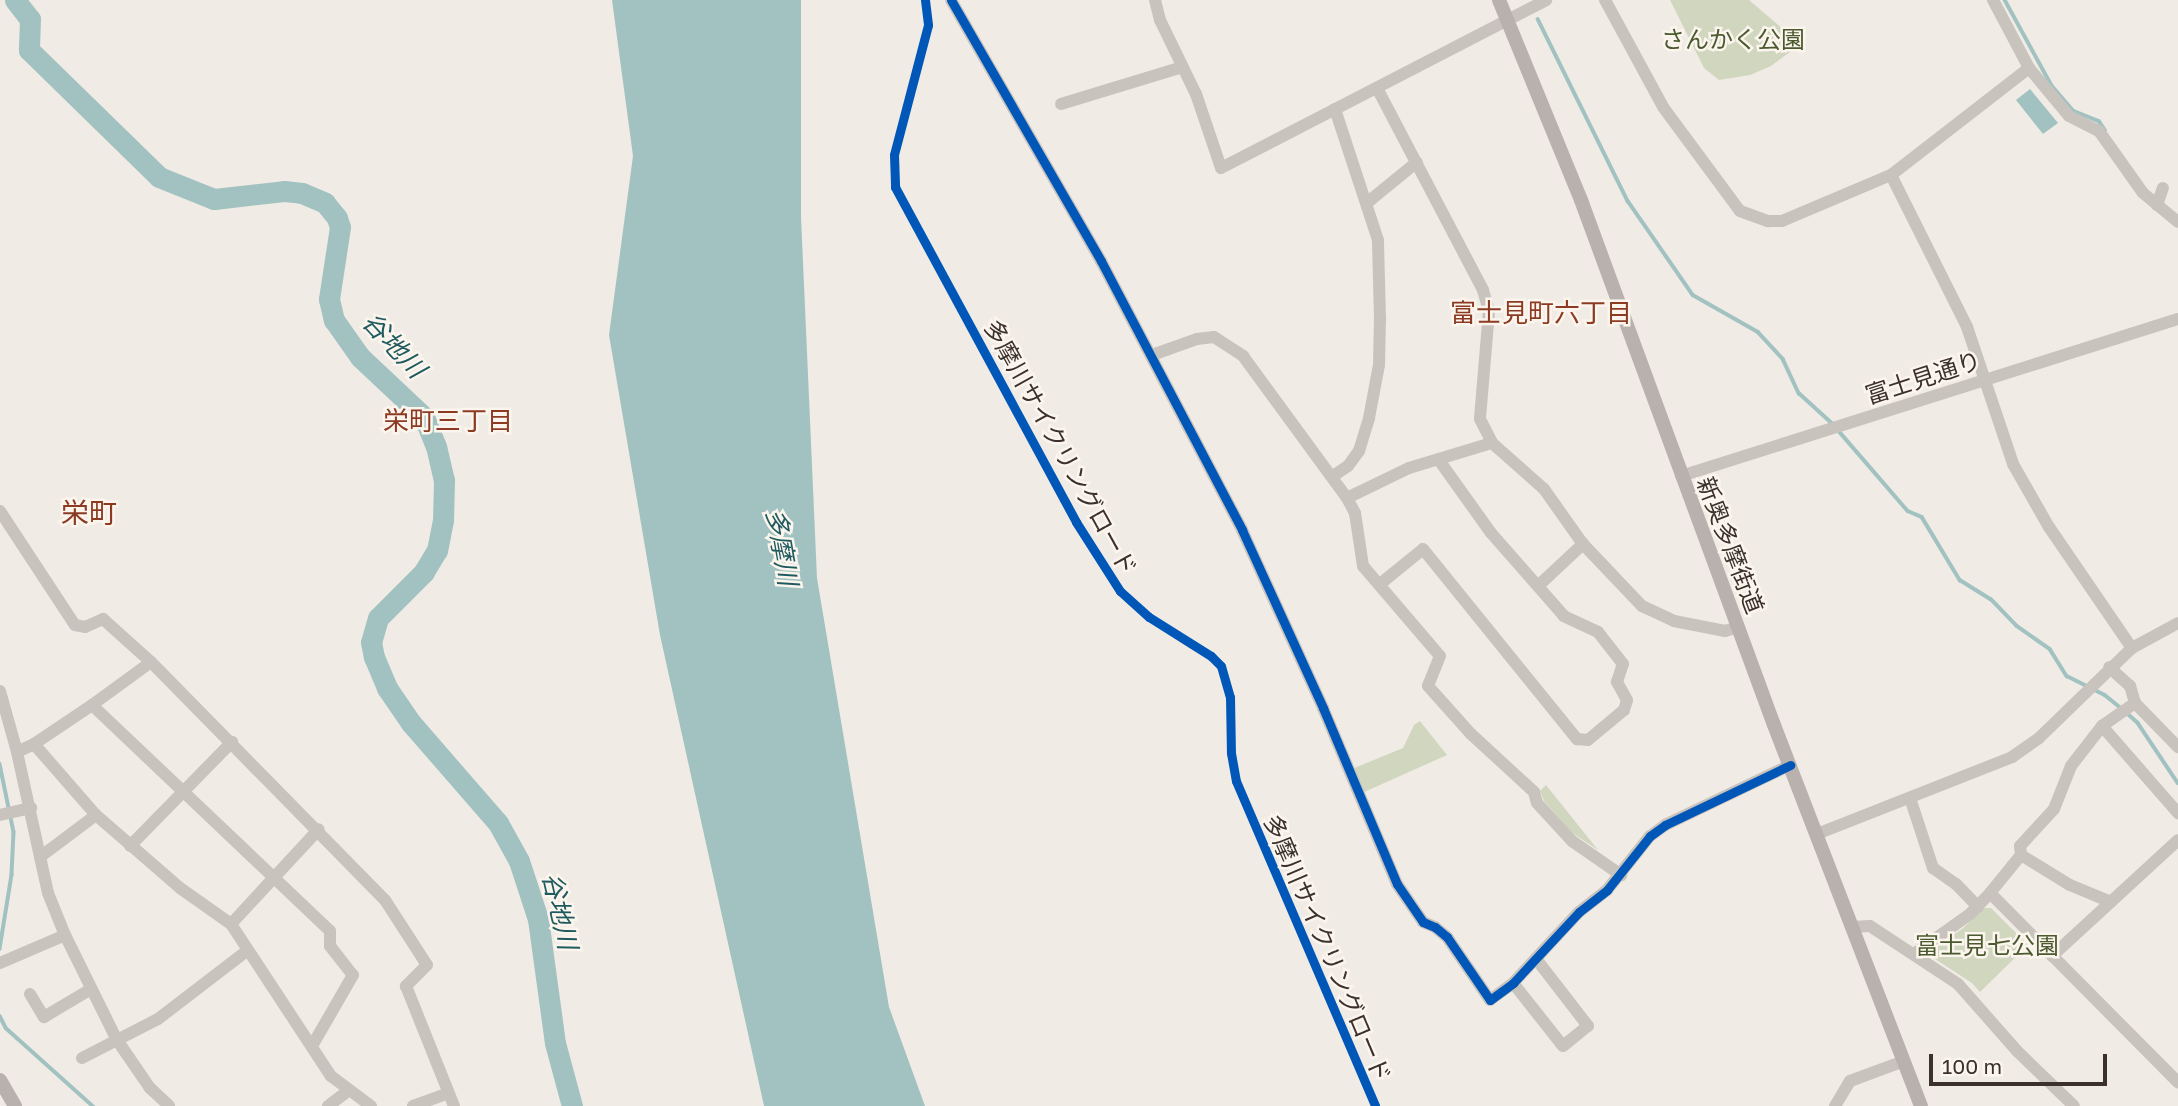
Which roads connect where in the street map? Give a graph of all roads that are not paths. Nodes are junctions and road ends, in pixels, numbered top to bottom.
1 (951, 0) edge
2 (1155, 0) edge
3 (1499, 0) edge
4 (1546, 0) edge
5 (1605, 0) edge
6 (1993, 0) edge
7 (1507, 20) junction
8 (1183, 67) junction
9 (2029, 68) junction
10 (1377, 88) junction
11 (1060, 104) dead end
12 (1335, 109) junction
13 (1417, 162) junction
14 (1891, 175) junction
15 (2163, 188) dead end
16 (1368, 202) junction
17 (2157, 205) junction
18 (2178, 222) edge
19 (2178, 319) edge
20 (1152, 355) junction
21 (1984, 380) junction
22 (1492, 443) junction
23 (1438, 460) junction
24 (1333, 475) junction
25 (1681, 476) junction
26 (1347, 498) junction
27 (0, 511) edge
28 (1583, 544) junction
29 (1380, 584) junction
30 (1538, 586) junction
31 (2178, 623) edge
32 (1738, 627) junction
33 (2132, 648) junction
34 (152, 662) junction
35 (2109, 667) junction
36 (0, 691) edge
37 (92, 705) junction
38 (2127, 708) junction
39 (2102, 726) junction
40 (232, 743) junction
41 (33, 744) junction
42 (2178, 747) edge
43 (17, 752) junction
44 (1790, 765) junction
45 (182, 792) junction
46 (1910, 798) junction
47 (31, 808) junction
48 (8, 813) edge
49 (2178, 813) edge
50 (96, 816) junction
51 (319, 830) junction
52 (1817, 834) junction
53 (2178, 840) edge
54 (130, 846) junction
55 (2021, 855) junction
56 (40, 857) junction
57 (1620, 875) junction
58 (274, 879) junction
59 (1990, 893) junction
60 (2111, 901) junction
61 (1978, 907) junction
62 (230, 924) junction
63 (1851, 927) junction
64 (65, 935) junction
65 (248, 950) junction
66 (1914, 954) junction
67 (2052, 956) junction
68 (1537, 960) junction
69 (2, 962) edge
70 (1513, 983) junction
71 (91, 989) junction
72 (30, 994) dead end
73 (117, 1040) junction
74 (312, 1046) junction
75 (82, 1058) dead end
76 (1904, 1061) junction
77 (0, 1080) edge
78 (2178, 1082) edge
79 (349, 1090) junction
80 (448, 1093) junction
81 (8, 1099) edge
82 (169, 1106) edge
83 (328, 1106) edge
84 (370, 1106) edge
85 (413, 1106) edge
86 (454, 1106) edge
87 (1835, 1106) edge
88 (1922, 1106) edge
89 (2074, 1106) edge

1 - 20 street
2 - 8 street
3 - 7 main road, 新奥多摩街道
4 - 7 street
5 - 14 street
6 - 9 street
7 - 10 street
7 - 25 main road, 新奥多摩街道
8 - 11 street
8 - 12 street
9 - 14 street
9 - 17 street
10 - 12 street
10 - 13 street
12 - 16 street
13 - 16 street
13 - 22 street
14 - 21 street
15 - 17 street
16 - 24 street
17 - 18 street
19 - 21 street, 富士見通り
20 - 24 street
20 - 70 street
21 - 25 street, 富士見通り
21 - 33 street
22 - 23 street
22 - 28 street
23 - 26 street
23 - 30 street
24 - 26 street
25 - 32 main road, 新奥多摩街道
26 - 29 street
27 - 34 street
28 - 30 street
28 - 32 street
29 - 30 street
29 - 57 street
31 - 33 street
32 - 44 main road, 新奥多摩街道
33 - 35 street
34 - 37 street
34 - 40 street
35 - 38 street
35 - 46 street
36 - 43 street
37 - 41 street
37 - 45 street
38 - 39 street
38 - 42 street
39 - 49 street
39 - 55 street
40 - 45 street
40 - 51 street
41 - 43 street
41 - 50 street
43 - 47 street
44 - 52 main road, 新奥多摩街道
44 - 57 street
45 - 54 street
45 - 58 street
46 - 52 street
46 - 61 street
47 - 48 street
47 - 56 street
50 - 54 street
50 - 56 street
51 - 58 street
51 - 80 street
52 - 63 main road, 新奥多摩街道
53 - 60 street
54 - 62 street
55 - 59 street
55 - 60 street
56 - 64 street
57 - 68 street
58 - 62 street
58 - 74 street
59 - 61 street
59 - 67 street
60 - 67 street
61 - 66 street
62 - 65 street
63 - 66 street
63 - 76 main road, 新奥多摩街道
64 - 69 street
64 - 71 street
65 - 73 street
65 - 74 street
66 - 89 street
67 - 78 street
68 - 70 street
68 - 70 street
71 - 72 street
71 - 73 street
73 - 75 street
73 - 82 street
74 - 79 street
76 - 87 street
76 - 88 main road, 新奥多摩街道
77 - 81 main road
79 - 83 street
79 - 84 street
80 - 85 street
80 - 86 street

